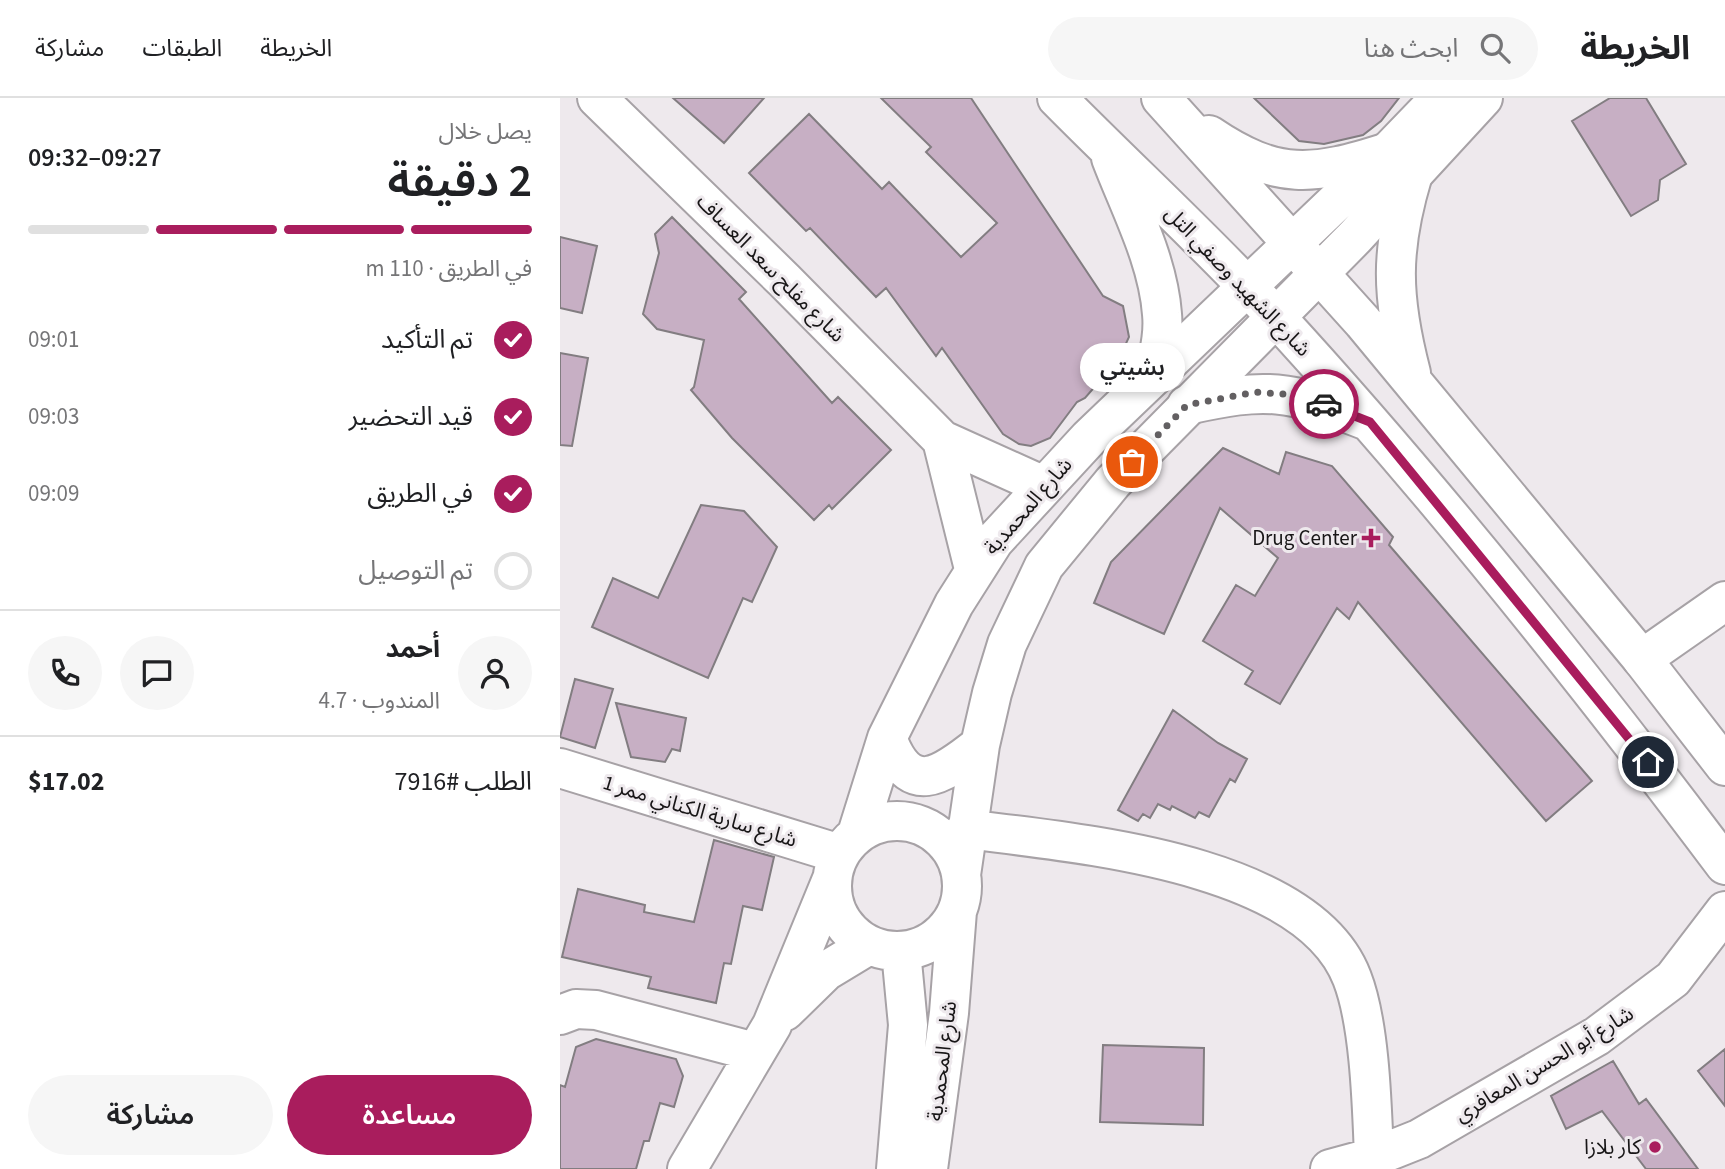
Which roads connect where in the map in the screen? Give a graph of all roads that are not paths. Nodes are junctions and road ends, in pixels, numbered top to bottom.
1 (597, 98) edge
2 (1058, 98) edge
3 (1440, 98) edge
4 (1483, 98) edge
5 (1168, 105) edge
6 (1108, 150) junction
7 (1400, 163) junction
8 (1294, 243) junction
9 (1319, 272) junction
10 (1247, 286) junction
11 (1276, 317) junction
12 (1155, 373) junction
13 (1413, 382) junction
14 (1187, 405) junction
15 (1370, 422) junction
16 (942, 440) junction
17 (1044, 486) junction
18 (974, 569) junction
19 (1725, 601) edge
20 (1642, 659) junction
21 (887, 738) junction
22 (980, 745) junction
23 (1725, 766) edge
24 (560, 768) edge
25 (966, 829) junction
26 (843, 856) junction
27 (1725, 864) edge
28 (959, 893) junction
29 (1725, 911) edge
30 (885, 948) junction
31 (560, 1015) edge
32 (763, 1039) junction
33 (1420, 1154) edge
34 (1374, 1157) junction
35 (687, 1169) edge
36 (896, 1169) edge
37 (928, 1169) edge
38 (1330, 1169) edge

1 - 16 street, شارع مفلح سعد العساف
2 - 6 street, شارع الشهيد وصفي التل
3 - 7 street
4 - 7 street
5 - 7 street
5 - 8 street
6 - 10 street, شارع الشهيد وصفي التل
6 - 12 street
7 - 8 street, شارع المحمدية
7 - 9 street, شارع المحمدية
7 - 13 street
8 - 9 street
8 - 10 street, شارع المحمدية
9 - 11 street, شارع المحمدية
9 - 13 street
10 - 11 street, شارع الشهيد وصفي التل
10 - 12 street, شارع المحمدية
11 - 14 street, شارع المحمدية
11 - 15 street, شارع الشهيد وصفي التل
12 - 17 street, شارع المحمدية
13 - 20 street
14 - 15 street
14 - 22 street, شارع المحمدية
15 - 27 street, شارع الشهيد وصفي التل
16 - 17 street, شارع مفلح سعد العساف
16 - 18 street
17 - 18 street, شارع المحمدية
18 - 21 street, شارع المحمدية
19 - 20 street
20 - 23 street
21 - 22 street
21 - 26 street, شارع المحمدية
22 - 25 street, شارع المحمدية
24 - 26 street, شارع سارية الكناني ممر 1
25 - 28 street, شارع المحمدية
25 - 34 street
26 - 28 street
26 - 30 street
26 - 32 street, شارع المحمدية
28 - 30 street
28 - 37 street, شارع المحمدية
29 - 33 street, شارع أبو الحسن المعافري
30 - 32 street
30 - 36 street, شارع المحمدية
31 - 32 street
32 - 35 street
33 - 34 street, شارع أبو الحسن المعافري
34 - 38 street, شارع أبو الحسن المعافري

